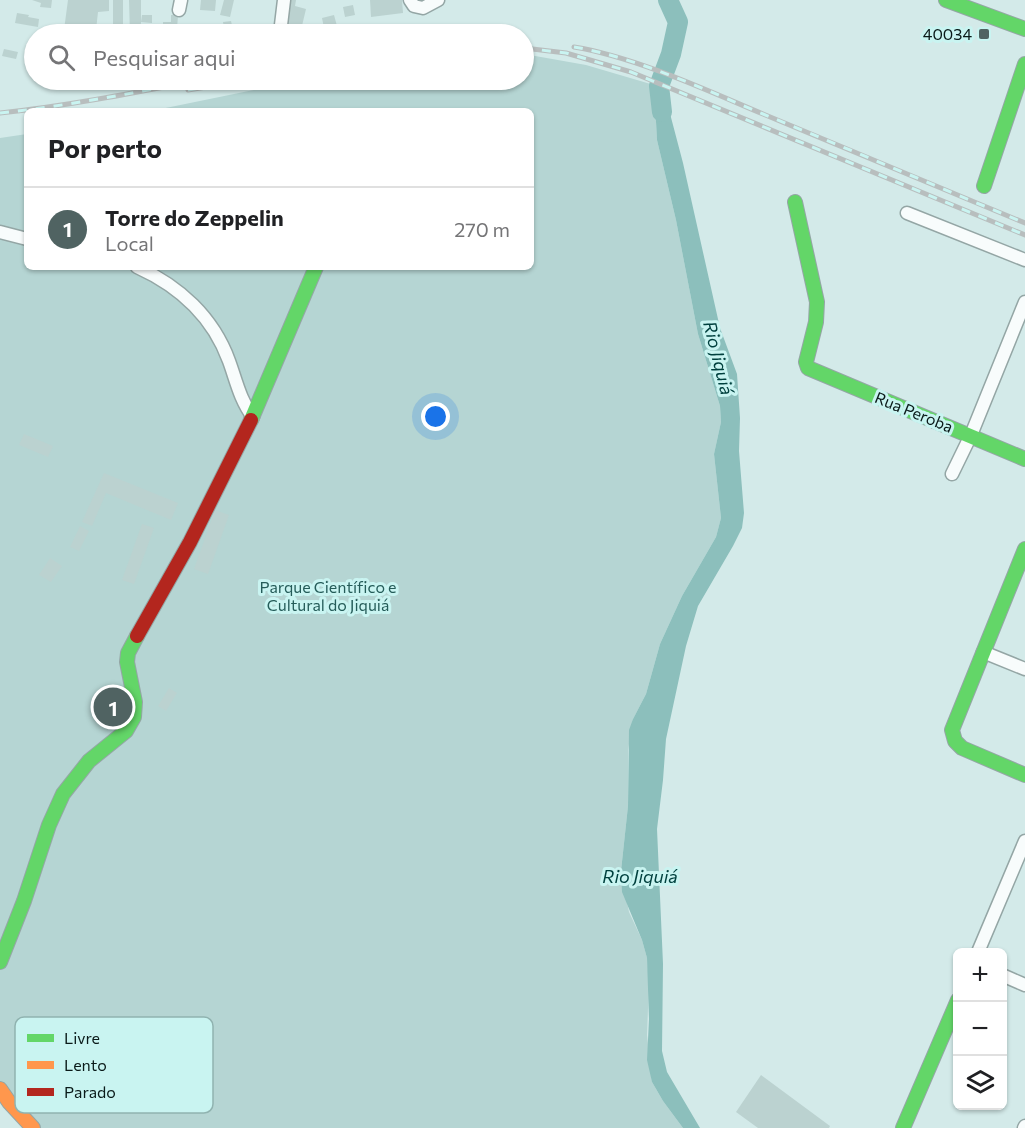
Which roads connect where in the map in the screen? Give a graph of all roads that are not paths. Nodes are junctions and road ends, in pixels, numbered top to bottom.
1 (284, 0) edge
2 (410, 0) edge
3 (438, 0) edge
4 (946, 0) edge
5 (281, 24) edge
6 (1025, 29) edge
7 (1025, 64) edge
8 (984, 186) dead end
9 (795, 202) dead end
10 (906, 213) dead end
11 (0, 232) edge
12 (24, 238) edge
13 (1025, 260) edge
14 (143, 270) edge
15 (315, 270) edge
16 (1025, 302) edge
17 (253, 417) junction
18 (971, 435) junction
19 (1025, 459) edge
20 (952, 474) dead end
21 (1025, 549) edge
22 (983, 652) junction
23 (1025, 669) edge
24 (1025, 775) edge
25 (1025, 841) edge
26 (1012, 873) junction
27 (1025, 878) edge
28 (980, 948) edge
29 (0, 962) edge
30 (1007, 977) edge
31 (1025, 985) edge
32 (956, 1002) edge
33 (0, 1089) edge
34 (15, 1108) edge
35 (19, 1113) edge
36 (33, 1128) edge
37 (903, 1128) edge

1 - 5 street
2 - 3 street
4 - 6 street
7 - 8 street
9 - 18 street, Rua Peroba
10 - 13 street
11 - 12 street
14 - 17 street
15 - 17 street
16 - 18 street
17 - 29 street
18 - 19 street, Rua Peroba
18 - 20 street
21 - 22 street
22 - 23 street
22 - 24 street
25 - 26 street
26 - 27 street
26 - 28 street
30 - 31 street
32 - 37 street
33 - 34 street
35 - 36 street

